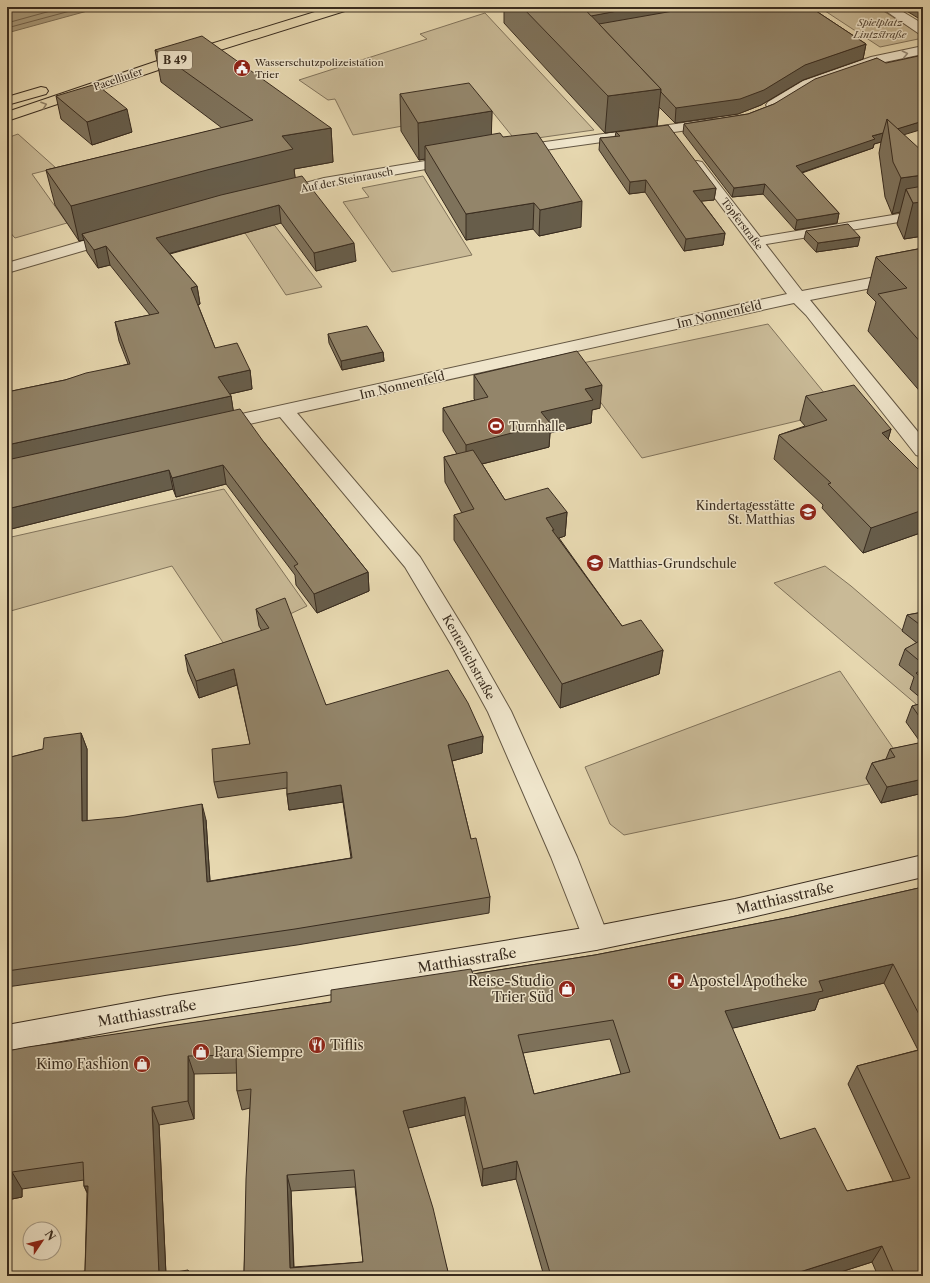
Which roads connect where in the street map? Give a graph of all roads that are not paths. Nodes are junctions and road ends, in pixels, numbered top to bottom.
1 (312, 7) edge
2 (344, 7) edge
3 (886, 7) edge
4 (923, 30) edge
5 (923, 50) edge
6 (81, 78) dead end
7 (52, 87) dead end
8 (7, 101) edge
9 (761, 111) edge
10 (7, 117) edge
11 (726, 121) edge
12 (675, 136) junction
13 (500, 152) edge
14 (471, 157) edge
15 (270, 196) edge
16 (923, 214) edge
17 (126, 234) edge
18 (755, 242) junction
19 (7, 268) edge
20 (923, 273) edge
21 (798, 297) junction
22 (285, 411) junction
23 (200, 430) edge
24 (923, 451) edge
25 (923, 866) edge
26 (596, 938) junction
27 (7, 1038) edge

1 - 6 main road, Pacelliufer / B 49
10 -> 2 main road, Pacelliufer / B 49
3 - 4 street
9 -> 5 street
7 - 8 main road
11 - 12 street
12 - 13 street
12 - 18 street, Töpferstraße
14 - 15 street, Auf der Steinrausch
16 - 18 lane
17 - 19 street
18 - 21 street, Töpferstraße
20 - 21 street, Im Nonnenfeld
21 - 22 street, Im Nonnenfeld
21 - 24 street, Töpferstraße
22 - 23 street, Im Nonnenfeld
22 - 26 street, Kentenichstraße
25 - 26 street, Matthiasstraße
26 - 27 street, Matthiasstraße

